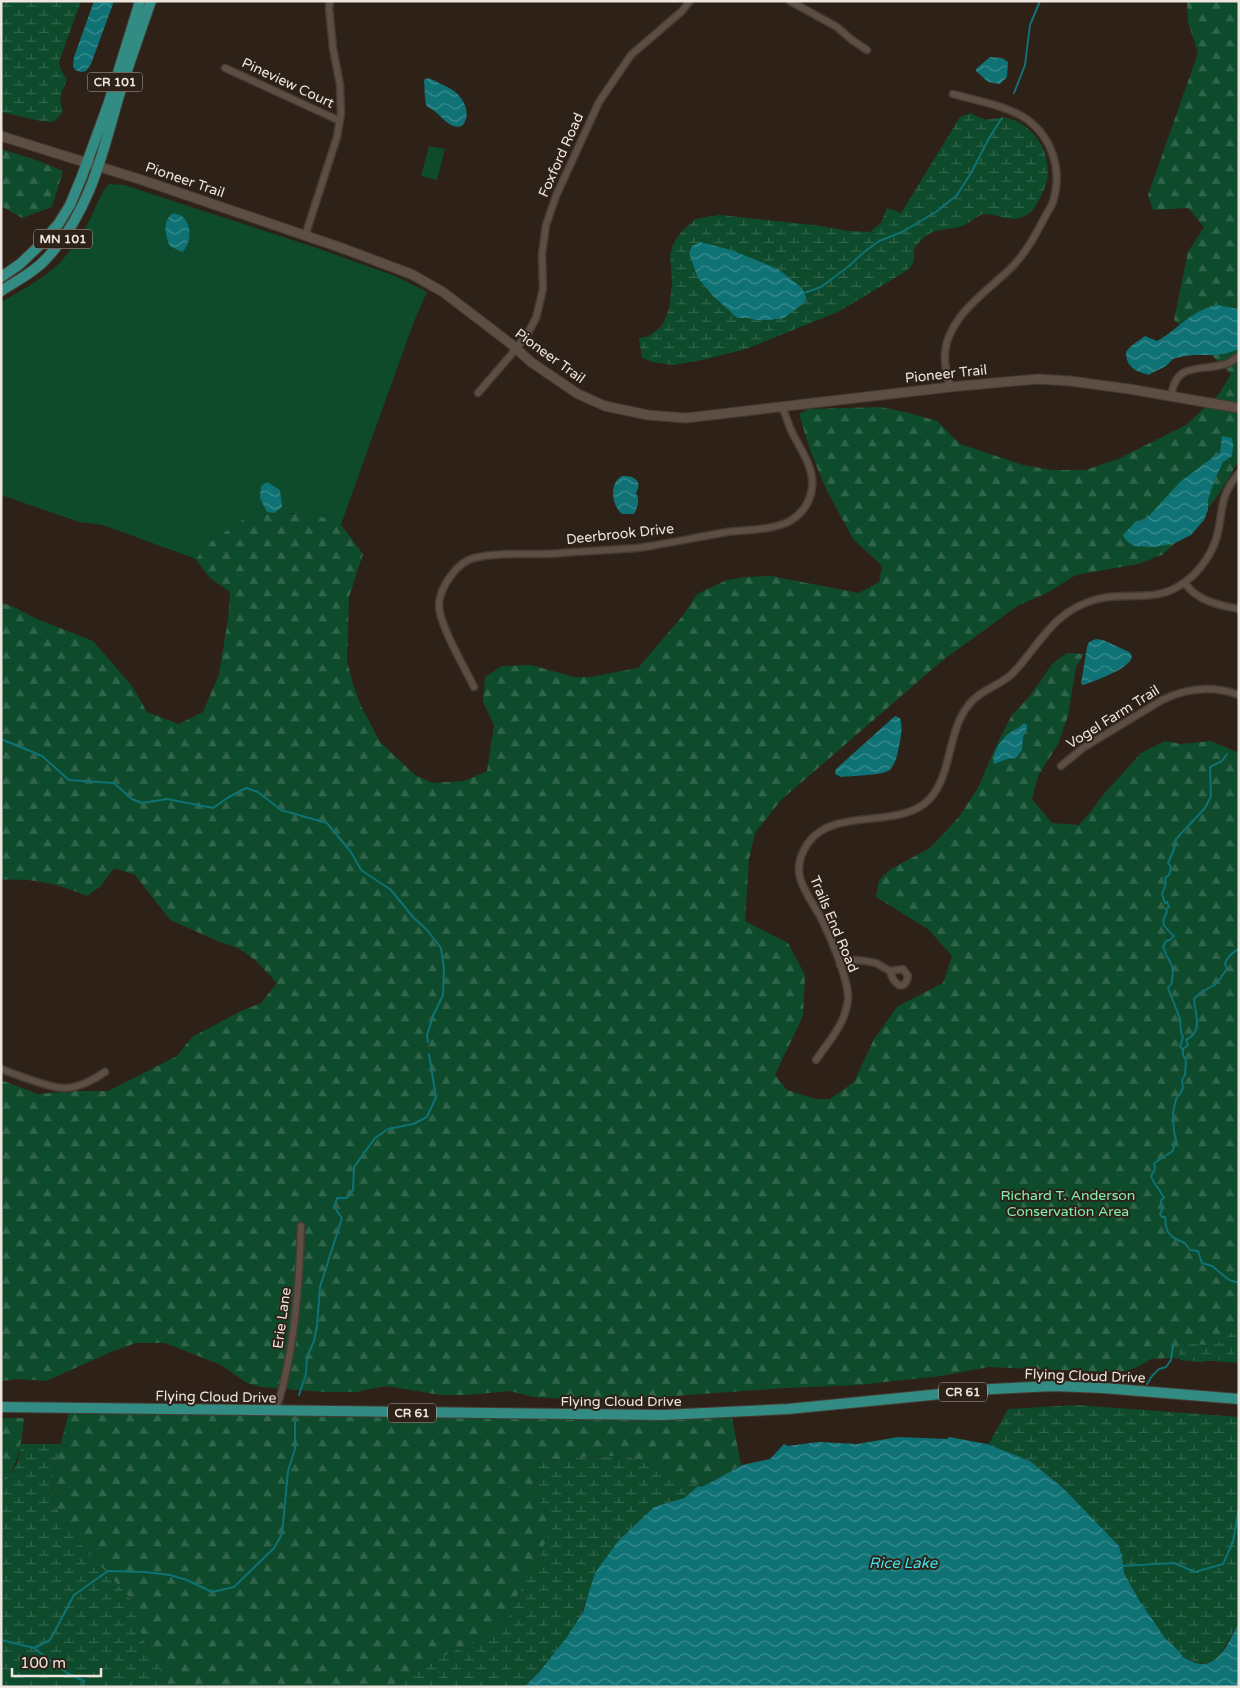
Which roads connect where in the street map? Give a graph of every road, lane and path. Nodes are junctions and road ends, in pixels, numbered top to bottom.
1 (140, 1) edge
2 (151, 1) edge
3 (330, 1) edge
4 (690, 1) edge
5 (790, 1) edge
6 (867, 50) dead end
7 (225, 68) dead end
8 (953, 94) dead end
9 (116, 105) joint
10 (340, 121) junction
11 (1, 136) edge
12 (87, 163) junction
13 (99, 166) junction
14 (82, 176) joint
15 (305, 236) junction
16 (1, 277) edge
17 (1, 291) edge
18 (516, 349) junction
19 (1239, 356) edge
20 (950, 387) junction
21 (478, 393) dead end
22 (1171, 397) junction
23 (782, 407) junction
24 (1239, 408) edge
25 (1239, 473) edge
26 (1185, 583) junction
27 (1239, 609) edge
28 (474, 687) dead end
29 (1239, 695) edge
30 (1061, 766) dead end
31 (840, 964) junction
32 (890, 971) dead end
33 (816, 1060) dead end
34 (1, 1069) edge
35 (105, 1072) dead end
36 (301, 1226) dead end
37 (1239, 1399) edge
38 (1, 1407) edge
39 (275, 1411) junction

1 - 12 main road, CR 101
2 - 9 main road, CR 101
3 - 10 street
4 - 18 street, Foxford Road
5 - 6 street
7 - 10 street, Pineview Court
8 - 20 street
9 - 13 main road, MN 101
10 - 15 street
11 - 12 main road, Pioneer Trail
12 - 13 main road, Pioneer Trail
12 - 14 main road, CR 101
13 - 15 main road, Pioneer Trail
13 - 17 main road, MN 101
14 - 16 main road, MN 101
15 - 18 main road, Pioneer Trail
18 - 21 street, Foxford Road
18 - 23 main road, Pioneer Trail
19 - 22 street
20 - 22 main road, Pioneer Trail
20 - 23 main road, Pioneer Trail
22 - 24 main road, Pioneer Trail
23 - 28 street, Deerbrook Drive
25 - 26 street, Trails End Road
26 - 27 street
26 - 31 street, Trails End Road
29 - 30 street, Vogel Farm Trail
31 - 32 street
31 - 33 street, Trails End Road
34 - 35 street
36 - 39 street, Erie Lane
37 - 39 main road, Flying Cloud Drive / CR 61
38 - 39 main road, Flying Cloud Drive / CR 61

